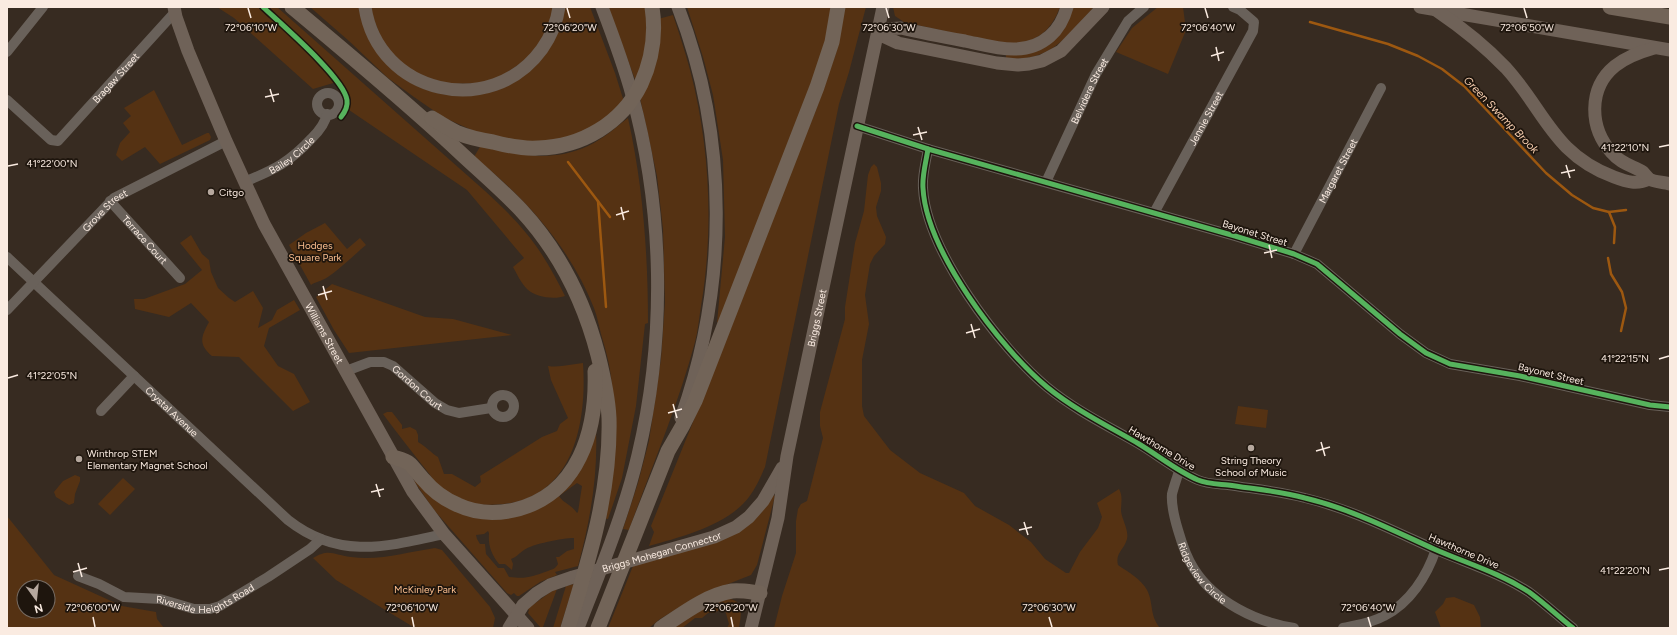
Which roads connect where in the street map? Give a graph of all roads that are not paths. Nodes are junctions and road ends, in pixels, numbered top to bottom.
1 (43, 7) edge
2 (292, 7) edge
3 (365, 7) edge
4 (559, 7) edge
5 (602, 7) edge
6 (652, 7) edge
7 (678, 7) edge
8 (838, 7) edge
9 (883, 7) edge
10 (1067, 7) edge
11 (1103, 7) edge
12 (1144, 7) edge
13 (1233, 7) edge
14 (1420, 7) edge
15 (1610, 7) edge
16 (174, 10) edge
17 (1436, 10) junction
18 (1670, 17) edge
19 (878, 32) junction
20 (1656, 48) junction
21 (1670, 50) edge
22 (7, 52) edge
23 (1381, 88) dead end
24 (7, 100) edge
25 (410, 106) junction
26 (327, 114) dead end
27 (857, 126) junction
28 (226, 141) junction
29 (928, 149) junction
30 (1649, 179) junction
31 (244, 182) junction
32 (1046, 182) junction
33 (1670, 184) edge
34 (110, 202) junction
35 (1154, 213) junction
36 (1294, 254) junction
37 (7, 257) edge
38 (180, 278) dead end
39 (34, 282) junction
40 (7, 310) edge
41 (590, 326) junction
42 (346, 372) junction
43 (134, 376) junction
44 (1670, 407) edge
45 (492, 408) dead end
46 (101, 411) dead end
47 (668, 451) junction
48 (393, 456) junction
49 (785, 462) junction
50 (1179, 471) junction
51 (444, 534) junction
52 (321, 539) junction
53 (1436, 549) junction
54 (78, 576) dead end
55 (760, 593) junction
56 (516, 614) junction
57 (509, 628) edge
58 (528, 628) edge
59 (568, 628) edge
60 (578, 628) edge
61 (598, 628) edge
62 (662, 628) edge
63 (751, 628) edge
64 (1294, 628) edge
65 (1343, 628) edge
66 (1573, 628) edge

1 - 22 street
2 - 25 highway
3 - 4 main road
5 - 60 main road
6 - 25 highway
7 - 47 main road
8 - 47 highway
9 - 19 main road, Briggs Street
10 - 19 main road
11 - 19 main road
12 - 32 street, Belvidere Street
13 - 35 street, Jennie Street
14 - 17 main road
15 - 18 highway
16 - 24 street, Bragaw Street
16 - 28 main road, Williams Street
17 - 20 main road
17 - 30 main road
19 - 27 main road, Briggs Street
20 - 21 main road
20 - 30 main road
23 - 36 street, Margaret Street
25 - 41 highway
26 - 31 street, Bailey Circle
27 - 29 street, Bayonet Street
27 - 49 main road, Briggs Street
28 - 31 main road, Williams Street
28 - 34 street, Grove Street
29 - 32 street, Bayonet Street
29 - 50 street, Hawthorne Drive
30 - 33 main road
31 - 42 main road, Williams Street
32 - 35 street, Bayonet Street
34 - 38 street, Terrace Court
34 - 39 street, Grove Street
35 - 36 street, Bayonet Street
36 - 44 street, Bayonet Street
37 - 39 street, Crystal Avenue
39 - 40 street, Grove Street
39 - 43 street, Crystal Avenue
41 - 48 highway
41 - 59 highway
42 - 45 street, Gordon Court
42 - 48 main road, Williams Street
43 - 46 street
43 - 52 street, Crystal Avenue
47 - 61 highway
48 - 51 main road, Williams Street
49 - 55 main road, Briggs Street
49 - 56 main road, Briggs Mohegan Connector
50 - 53 street, Hawthorne Drive
50 - 64 street, Ridgeview Circle
51 - 52 street, Crystal Avenue
51 - 56 main road, Williams Street
52 - 54 street, Riverside Heights Road
53 - 65 street
53 - 66 street, Hawthorne Drive
55 - 62 highway
55 - 63 main road, Briggs Street
56 - 57 main road, Briggs Mohegan Connector
56 - 58 main road, Williams Street

